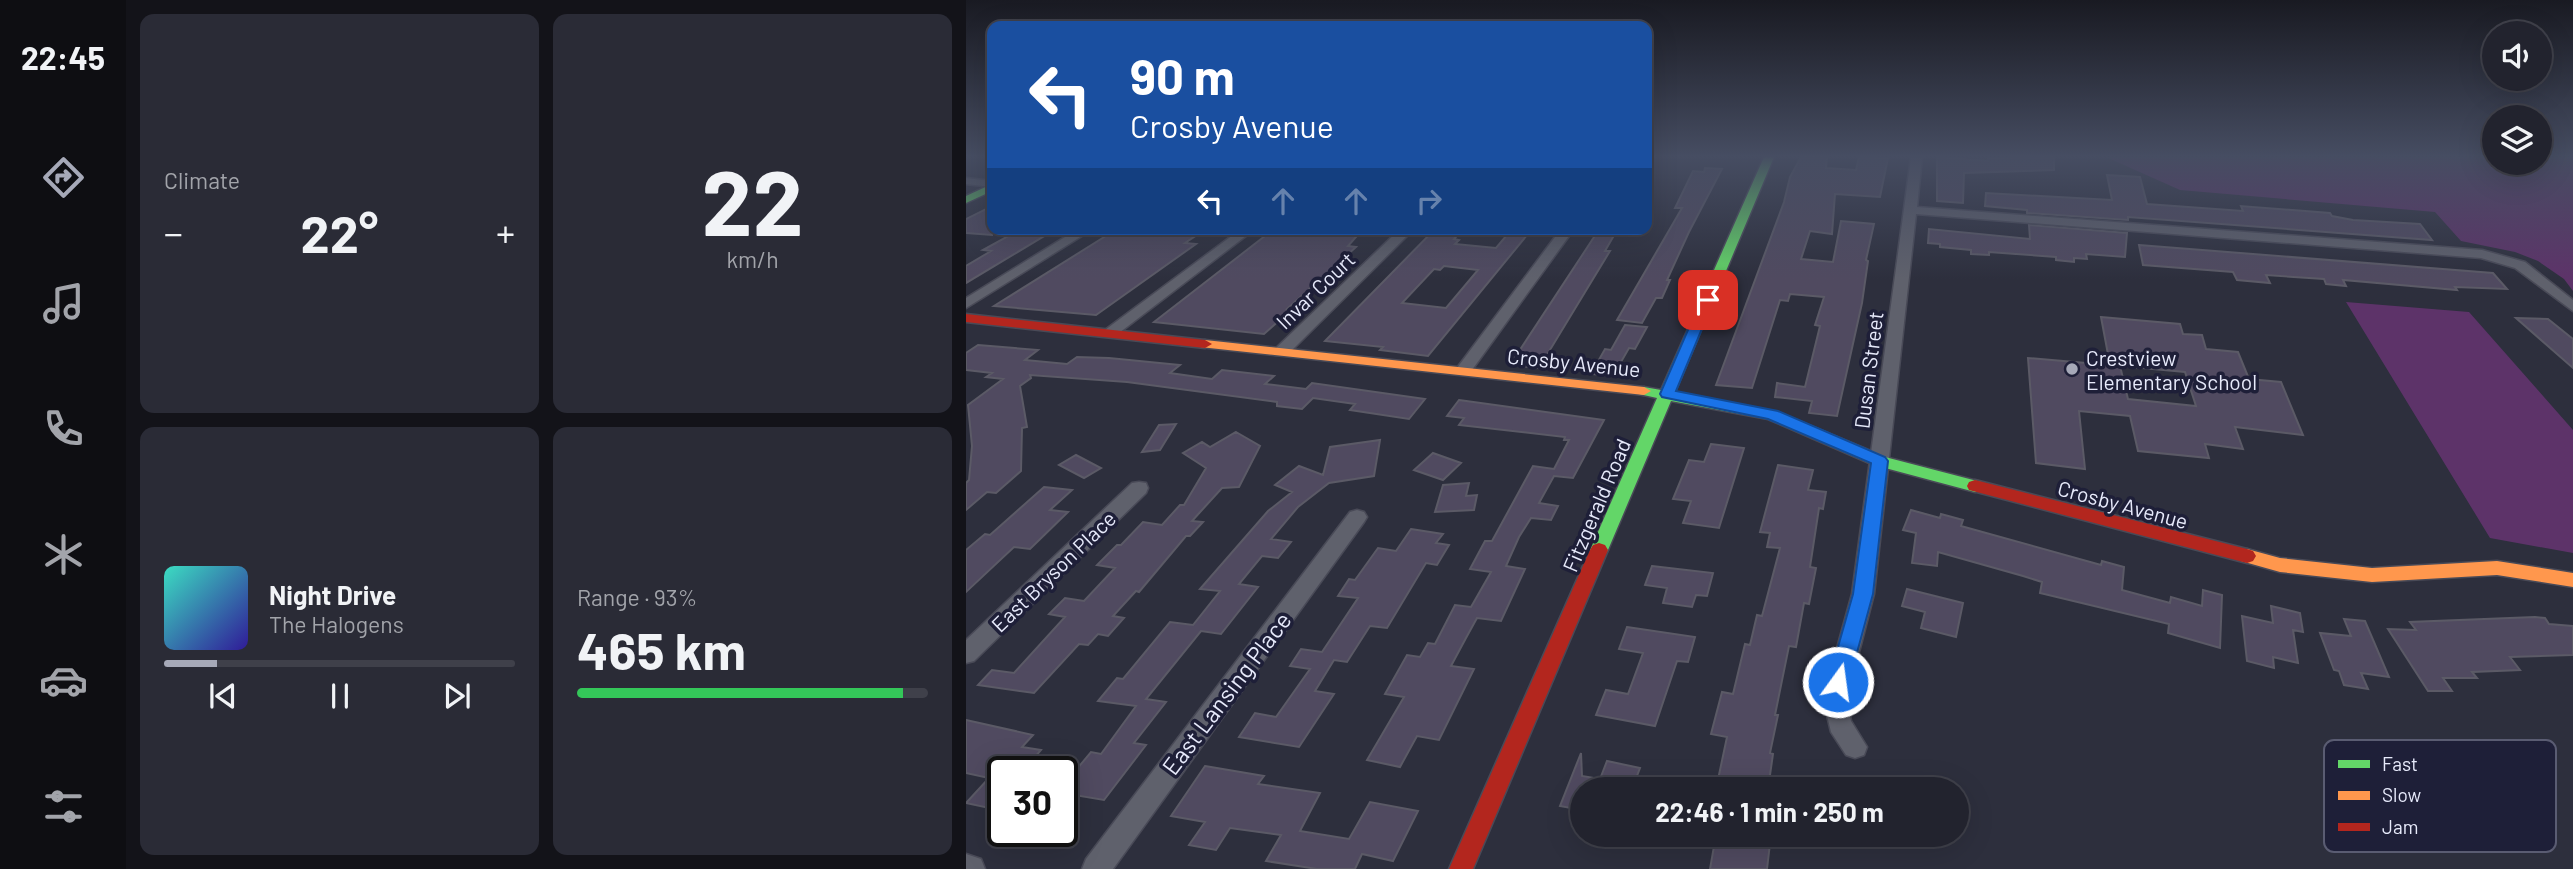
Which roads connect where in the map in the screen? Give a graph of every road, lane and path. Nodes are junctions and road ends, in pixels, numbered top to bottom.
1 (1752, 198) edge
2 (1912, 198) edge
3 (1910, 210) junction
4 (1077, 235) edge
5 (1241, 235) edge
6 (1402, 235) edge
7 (1564, 235) edge
8 (966, 304) edge
9 (2573, 307) edge
10 (966, 318) edge
11 (1110, 333) junction
12 (1281, 352) junction
13 (1463, 372) junction
14 (1667, 394) junction
15 (1880, 461) junction
16 (1139, 488) dead end
17 (1357, 516) dead end
18 (2573, 580) edge
19 (966, 654) edge
20 (1855, 747) dead end
21 (1096, 869) edge
22 (1461, 869) edge

1 - 14 street, Fitzgerald Road
2 - 3 street, Dusan Street
3 - 9 street
3 - 15 street, Dusan Street
4 - 8 street
5 - 11 street
6 - 12 street, Invar Court
7 - 13 street
10 - 11 street, Crosby Avenue
11 - 12 street, Crosby Avenue
12 - 13 street, Crosby Avenue
13 - 14 street, Crosby Avenue
14 - 15 street, Crosby Avenue
14 - 22 street, Fitzgerald Road
15 - 18 street, Crosby Avenue
15 - 20 street, Dusan Street
16 - 19 street, East Bryson Place
17 - 21 street, East Lansing Place

